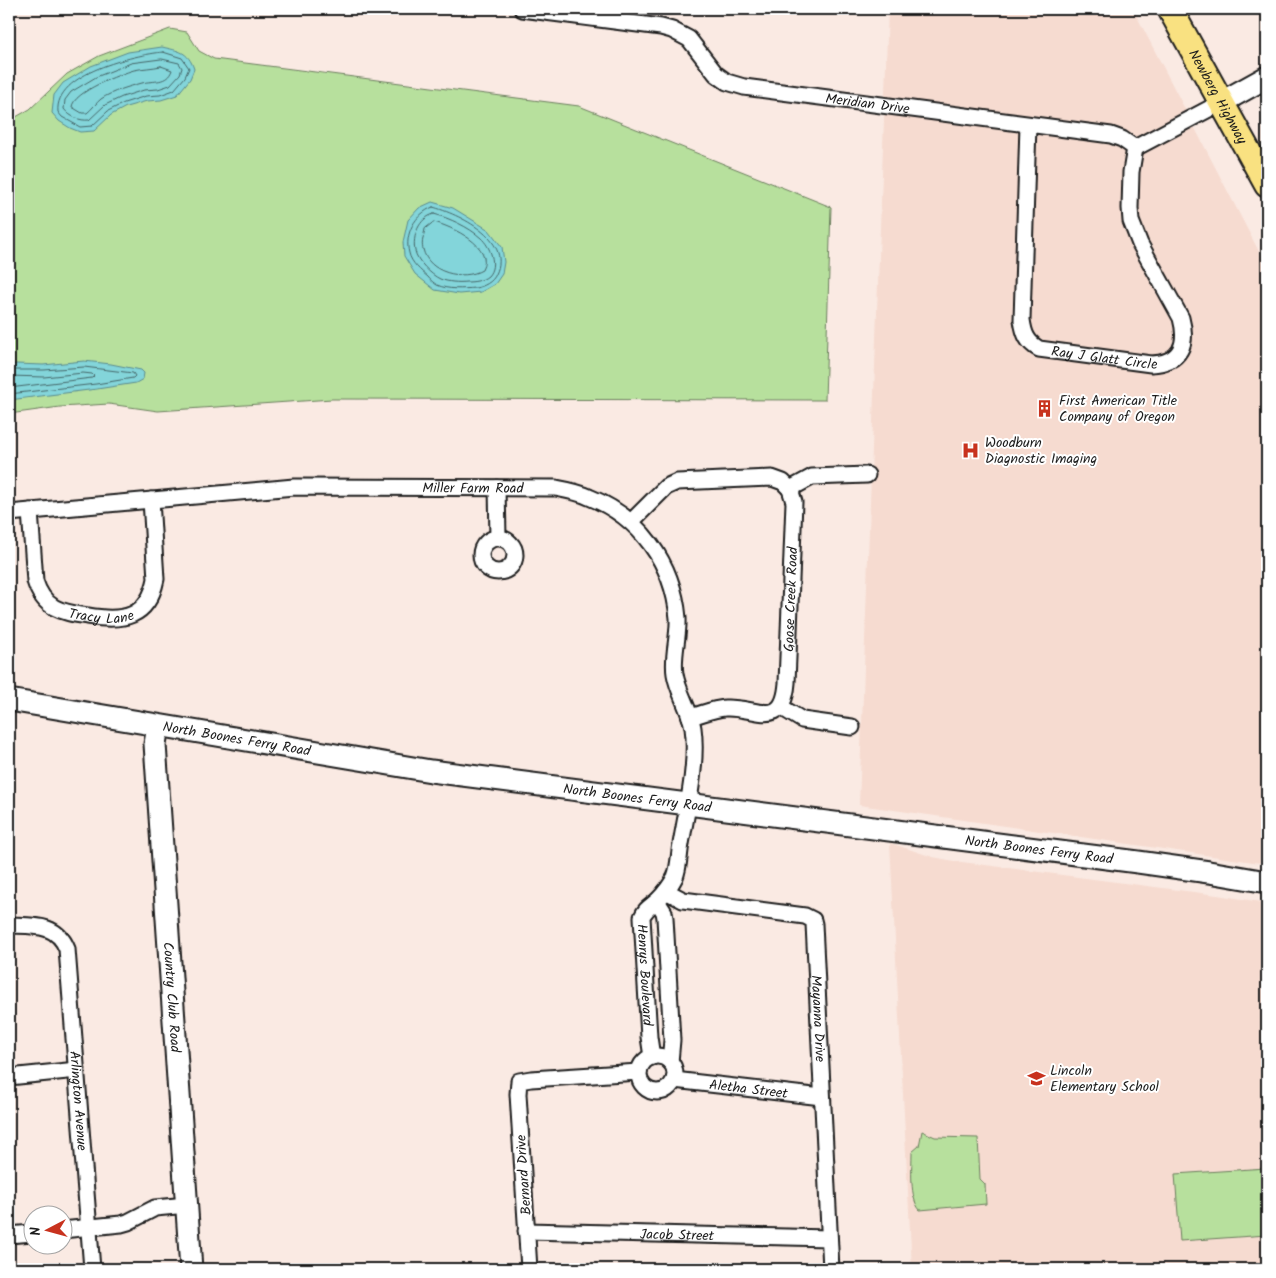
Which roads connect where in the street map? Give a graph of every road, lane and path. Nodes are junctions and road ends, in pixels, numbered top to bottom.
1 (522, 9) edge
2 (1170, 9) edge
3 (1267, 77) edge
4 (1222, 102) junction
5 (1028, 125) junction
6 (1135, 148) junction
7 (1267, 185) edge
8 (867, 475) dead end
9 (497, 488) junction
10 (790, 489) junction
11 (151, 500) junction
12 (30, 511) junction
13 (9, 512) edge
14 (632, 522) junction
15 (498, 537) dead end
16 (9, 700) edge
17 (782, 707) junction
18 (690, 717) junction
19 (158, 726) junction
20 (852, 727) dead end
21 (687, 804) junction
22 (1267, 882) edge
23 (662, 896) junction
24 (9, 925) edge
25 (652, 1057) junction
26 (670, 1062) junction
27 (77, 1070) junction
28 (639, 1072) junction
29 (9, 1077) edge
30 (674, 1080) junction
31 (822, 1097) junction
32 (187, 1205) junction
33 (89, 1227) junction
34 (72, 1229) edge
35 (526, 1232) junction
36 (22, 1234) edge
37 (9, 1235) edge
38 (829, 1238) junction
39 (92, 1269) edge
40 (192, 1269) edge
41 (529, 1269) edge
42 (831, 1269) edge

1 - 5 street, Meridian Drive
2 - 4 main road, Newberg Highway
3 - 4 main road
4 - 6 street
4 - 7 main road, Newberg Highway
5 - 6 street, Meridian Drive
5 - 6 street, Ray J Glatt Circle
8 - 10 street
9 - 11 street, Miller Farm Road
9 - 14 street, Miller Farm Road
9 - 15 street
10 - 14 street
10 - 17 street, Goose Creek Road
11 - 12 street, Miller Farm Road
11 - 12 street, Tracy Lane
12 - 13 street, Miller Farm Road
14 - 18 street, Miller Farm Road
16 - 19 main road, North Boones Ferry Road
17 - 18 street
17 - 20 street
18 - 21 street, Miller Farm Road
19 - 21 main road, North Boones Ferry Road
19 - 32 main road, Country Club Road
21 - 22 main road, North Boones Ferry Road
21 - 23 street, Henrys Boulevard
23 - 25 street, Henrys Boulevard
23 - 26 street, Henrys Boulevard
23 - 31 street, Mayanna Drive
24 - 27 street, Arlington Avenue
25 - 26 street
25 - 28 street
26 - 30 street
27 - 29 street
27 - 33 street, Arlington Avenue
28 - 30 street
28 - 35 street, Bernard Drive
30 - 31 street, Aletha Street
31 - 38 street, Mayanna Drive
32 - 33 street
32 - 40 main road, Country Club Road
33 - 34 street
33 - 39 street, Arlington Avenue
35 - 38 street, Jacob Street
35 - 41 street, Bernard Drive
36 - 37 street
38 - 42 street, Mayanna Drive

